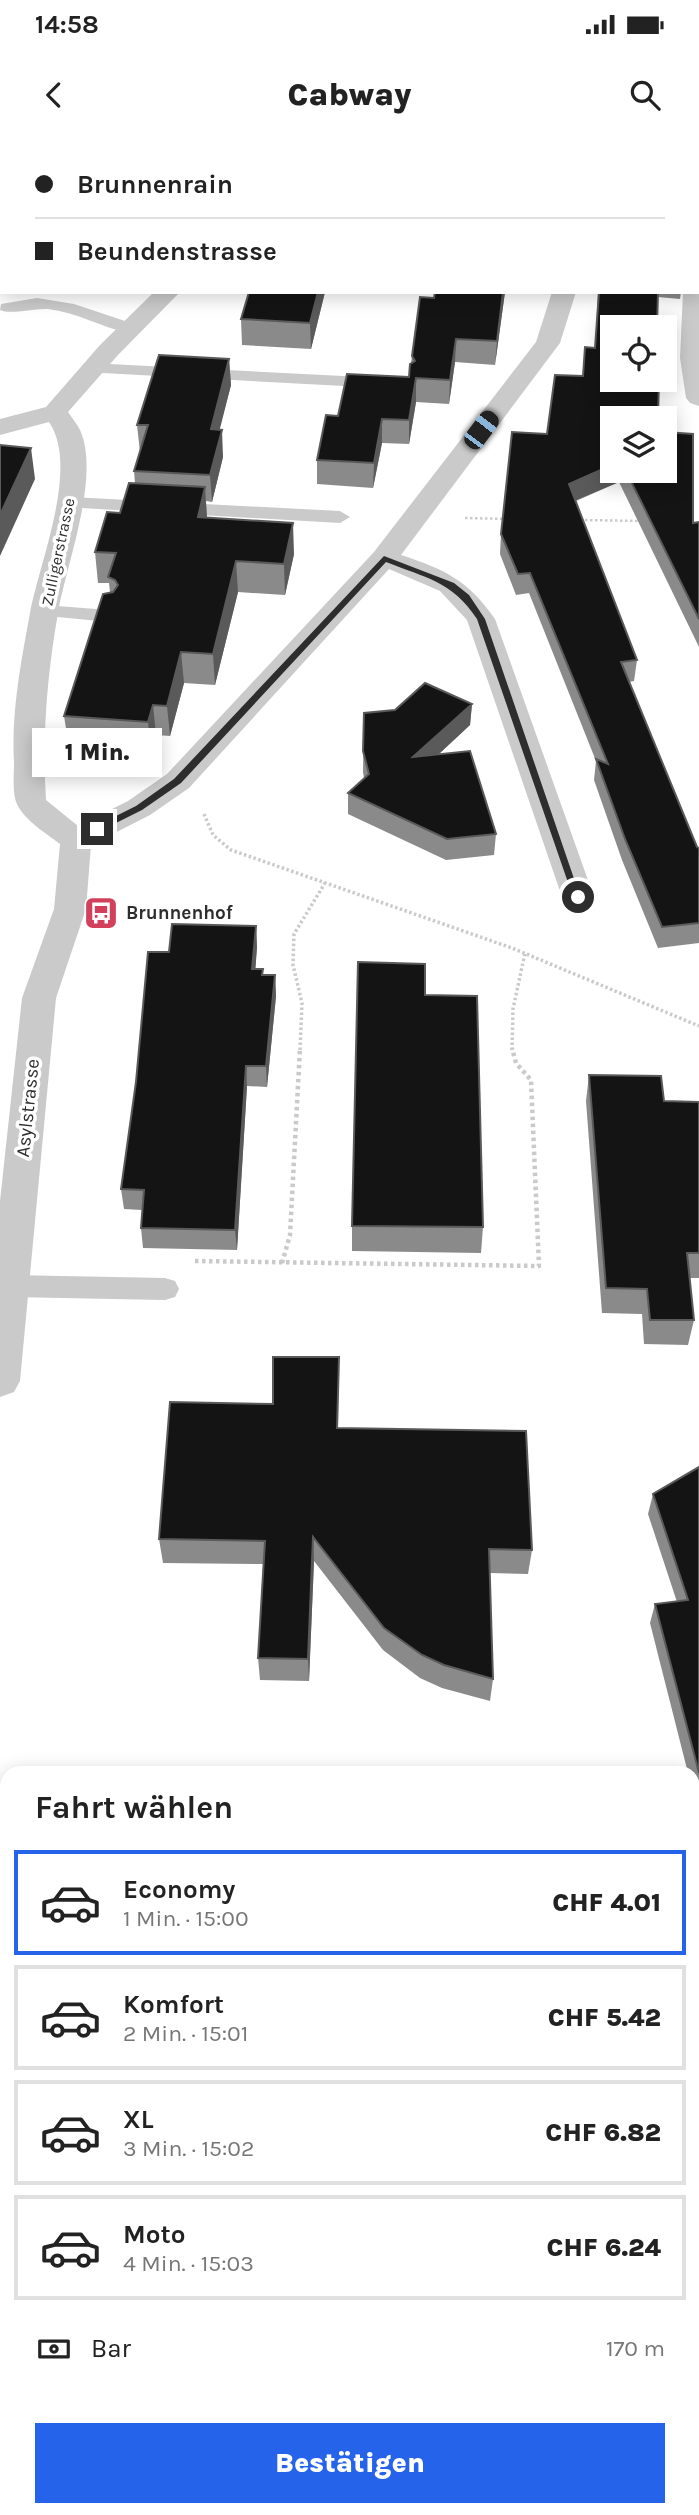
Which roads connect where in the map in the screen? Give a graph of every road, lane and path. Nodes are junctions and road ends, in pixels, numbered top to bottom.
1 (166, 294) edge
2 (563, 294) edge
3 (695, 294) edge
4 (6, 308) dead end
5 (128, 328) junction
6 (90, 368) junction
7 (403, 384) edge
8 (699, 398) edge
9 (55, 412) junction
10 (0, 427) edge
11 (71, 503) junction
12 (340, 517) dead end
13 (415, 517) junction
14 (510, 519) edge
15 (577, 520) edge
16 (645, 521) edge
17 (384, 558) junction
18 (44, 611) junction
19 (109, 616) edge
20 (177, 781) junction
21 (76, 839) junction
22 (325, 883) junction
23 (578, 897) dead end
24 (525, 953) junction
25 (699, 1026) edge
26 (188, 1261) dead end
27 (282, 1262) junction
28 (10, 1286) junction
29 (165, 1289) dead end
30 (0, 1381) edge

1 - 5 street
2 - 13 street
3 - 8 street
4 - 5 lane
5 - 6 street
6 - 7 lane
6 - 9 street
9 - 10 street
9 - 11 street, Zulligerstrasse
11 - 12 lane
11 - 18 street, Zulligerstrasse
13 - 14 path
13 - 17 street
15 - 16 path
17 - 20 street
17 - 23 street
18 - 19 lane
18 - 21 street, Zulligerstrasse
20 - 21 street
20 - 22 path
21 - 28 street, Asylstrasse
22 - 24 path
22 - 27 path
24 - 25 path
24 - 27 path
26 - 27 path
28 - 29 lane
28 - 30 street, Asylstrasse

